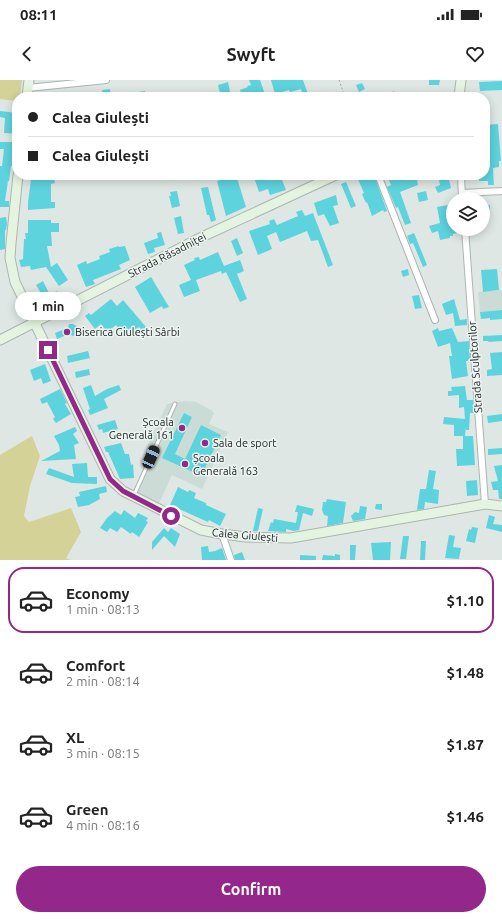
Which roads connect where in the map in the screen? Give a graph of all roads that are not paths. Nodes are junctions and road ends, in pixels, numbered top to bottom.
1 (106, 80) edge
2 (461, 80) edge
3 (28, 88) edge
4 (460, 92) edge
5 (18, 180) edge
6 (325, 180) edge
7 (380, 180) edge
8 (461, 180) edge
9 (502, 191) edge
10 (462, 192) edge
11 (490, 192) edge
12 (466, 236) edge
13 (435, 320) dead end
14 (35, 323) junction
15 (0, 340) edge
16 (175, 404) dead end
17 (133, 496) junction
18 (486, 504) junction
19 (502, 506) edge
20 (222, 534) junction
21 (231, 560) edge

1 - 3 street
2 - 4 main road
5 - 14 main road, Calea Giulești
6 - 14 main road, Strada Răsadniței
7 - 13 street
8 - 10 street
9 - 11 street
12 - 18 street, Strada Sculptorilor
14 - 15 main road, Strada Răsadniței
14 - 17 main road, Calea Giulești
16 - 17 lane
17 - 20 main road, Calea Giulești
18 - 19 main road, Calea Giulești
18 - 20 main road, Calea Giulești
20 - 21 street

